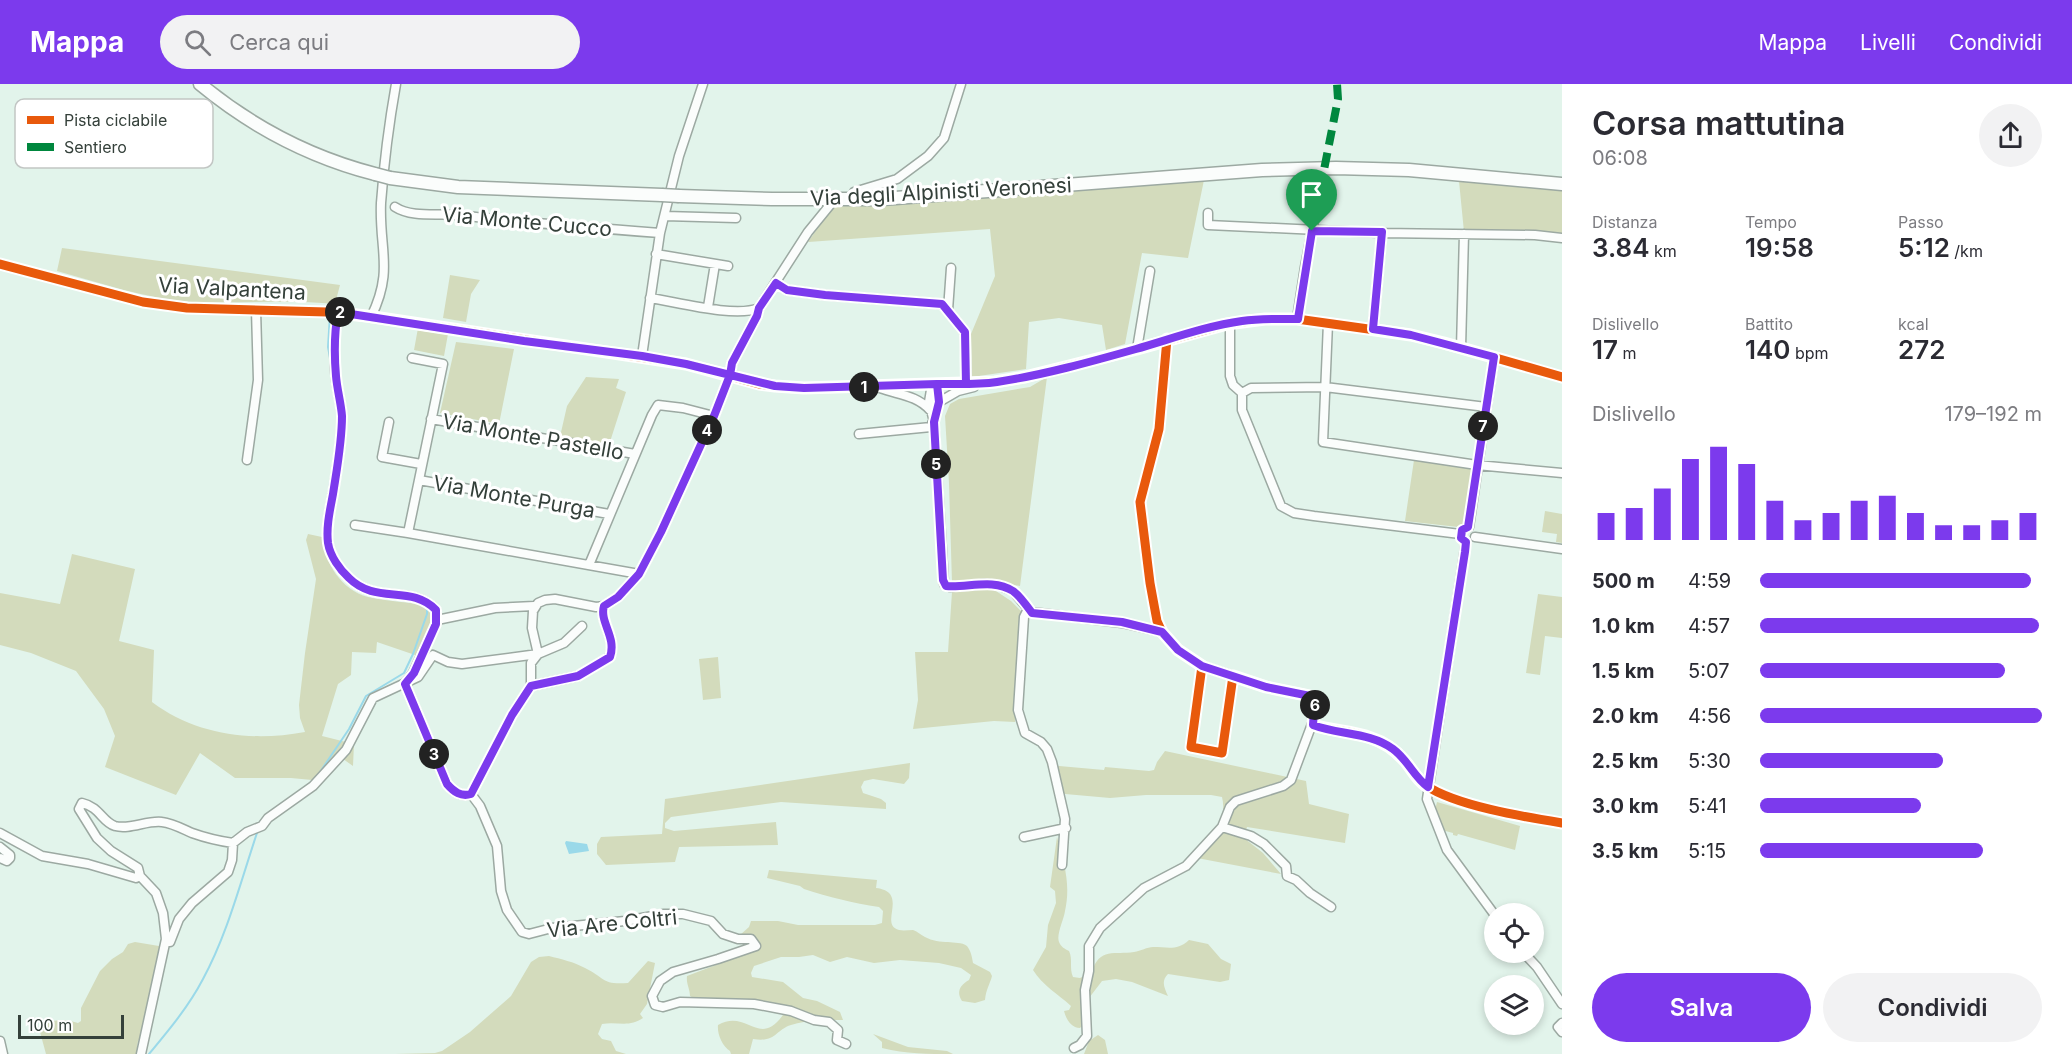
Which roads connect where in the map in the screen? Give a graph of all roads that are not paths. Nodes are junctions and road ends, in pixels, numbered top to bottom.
1 (200, 84) edge
2 (396, 84) edge
3 (703, 84) edge
4 (961, 84) edge
5 (1562, 184) edge
6 (1320, 190) dead end
7 (854, 192) dead end
8 (830, 205) dead end
9 (395, 207) dead end
10 (1208, 213) dead end
11 (665, 216) junction
12 (736, 218) dead end
13 (1312, 231) junction
14 (1382, 232) junction
15 (660, 233) junction
16 (1464, 234) junction
17 (1562, 238) edge
18 (656, 254) junction
19 (0, 264) edge
20 (715, 264) junction
21 (728, 266) dead end
22 (951, 268) dead end
23 (1150, 270) dead end
24 (776, 283) junction
25 (650, 298) junction
26 (708, 307) junction
27 (759, 308) junction
28 (256, 310) junction
29 (948, 310) junction
30 (338, 312) junction
31 (371, 317) junction
32 (1298, 319) junction
33 (1230, 323) junction
34 (1328, 323) junction
35 (1373, 329) junction
36 (1167, 339) junction
37 (1461, 348) junction
38 (1137, 349) junction
39 (642, 356) junction
40 (1494, 357) junction
41 (412, 358) dead end
42 (730, 375) junction
43 (1562, 377) edge
44 (994, 382) junction
45 (934, 384) junction
46 (966, 384) junction
47 (877, 386) junction
48 (1325, 387) junction
49 (1242, 393) junction
50 (939, 402) junction
51 (1486, 407) junction
52 (930, 411) junction
53 (714, 416) junction
54 (431, 419) junction
55 (388, 422) dead end
56 (934, 422) junction
57 (859, 434) dead end
58 (635, 454) junction
59 (247, 460) dead end
60 (421, 464) junction
61 (1477, 465) junction
62 (1562, 473) edge
63 (418, 480) junction
64 (609, 514) junction
65 (356, 525) dead end
66 (1468, 527) junction
67 (408, 533) junction
68 (1460, 534) junction
69 (1475, 537) junction
70 (1466, 542) junction
71 (1562, 549) edge
72 (589, 565) junction
73 (639, 574) junction
74 (534, 606) junction
75 (604, 606) junction
76 (1032, 613) junction
77 (437, 620) junction
78 (1158, 621) junction
79 (1133, 625) junction
80 (582, 626) dead end
81 (1162, 632) junction
82 (538, 654) junction
83 (1202, 666) junction
84 (1233, 676) junction
85 (405, 684) junction
86 (531, 686) junction
87 (1312, 724) junction
88 (1428, 787) junction
89 (471, 794) junction
90 (1562, 823) edge
91 (1222, 827) junction
92 (1066, 828) junction
93 (0, 833) edge
94 (1024, 837) dead end
95 (233, 843) junction
96 (0, 847) edge
97 (0, 858) edge
98 (1062, 865) dead end
99 (140, 876) junction
100 (1486, 903) edge
101 (1331, 907) dead end
102 (166, 939) junction
103 (1533, 963) edge
104 (1562, 1004) edge
105 (1562, 1023) edge
106 (1562, 1032) edge
107 (0, 1041) edge
108 (846, 1044) dead end
109 (1074, 1048) dead end
110 (3, 1054) edge
111 (141, 1054) edge

1 - 5 highway, Via degli Alpinisti Veronesi, bridge
2 - 31 street
3 - 11 street
4 - 7 street
6 - 13 street
8 - 24 street
9 - 15 street, Via Monte Cucco
10 - 13 street
11 - 12 street
11 - 15 street
13 - 14 street
13 - 32 street
14 - 16 street
14 - 35 street
15 - 18 street
16 - 17 street
16 - 37 street
18 - 20 street
18 - 25 street
19 - 28 street, Via Valpantena
20 - 21 street
20 - 26 street
22 - 29 street
23 - 38 street
24 - 27 street
24 - 29 street
25 - 26 street
25 - 39 street
26 - 27 street
27 - 42 street
28 - 30 street, Via Valpantena
28 - 59 street, Via Valpantena
29 - 46 street
30 - 31 street, Via Valpantena
30 - 77 street
31 - 39 street, Via Valpantena
32 - 33 street, Via Valpantena
32 - 34 street, Via Valpantena
33 - 36 street, Via Valpantena
33 - 49 street
34 - 35 street, Via Valpantena
34 - 48 street
35 - 37 street, Via Valpantena
36 - 38 street, Via Valpantena
36 - 78 street
37 - 40 street, Via Valpantena
38 - 44 street, Via Valpantena
39 - 42 street, Via Valpantena
40 - 43 street, Via Valpantena
40 - 51 street
41 - 54 street
42 - 47 street, Via Valpantena
42 - 53 street
44 - 46 street, Via Valpantena
44 - 50 street
45 - 46 street, Via Valpantena
45 - 47 street, Via Valpantena
45 - 50 street
45 - 52 street
47 - 52 street
48 - 49 street
48 - 51 street
48 - 61 street
49 - 68 street
50 - 56 street
51 - 61 street
52 - 56 street
53 - 58 street
53 - 73 street
54 - 58 street, Via Monte Pastello
54 - 60 street
55 - 60 street
56 - 57 street
56 - 76 street
58 - 64 street
60 - 63 street
61 - 62 street
61 - 66 street
63 - 64 street, Via Monte Purga
63 - 67 street
64 - 72 street
65 - 67 street
66 - 68 street
66 - 69 street
67 - 72 street
68 - 70 street
69 - 70 street
69 - 71 street
70 - 88 street
72 - 73 street
73 - 75 street
74 - 75 street
74 - 77 street
74 - 82 street
75 - 86 street
76 - 79 street
76 - 92 street
77 - 85 street
78 - 79 street
78 - 81 street
79 - 81 street
80 - 82 street
81 - 83 street
82 - 85 street
82 - 86 street
83 - 84 street
83 - 84 street
84 - 87 street
85 - 89 street
85 - 95 street
86 - 89 street
87 - 88 street
87 - 91 street
88 - 90 street
88 - 100 street
89 - 108 street, Via Are Coltri
91 - 101 street
91 - 109 street
92 - 94 street
92 - 98 street
93 - 99 street
95 - 99 street
95 - 102 street
96 - 97 street
99 - 102 street
102 - 111 street
103 - 104 street
105 - 106 street
107 - 110 street

